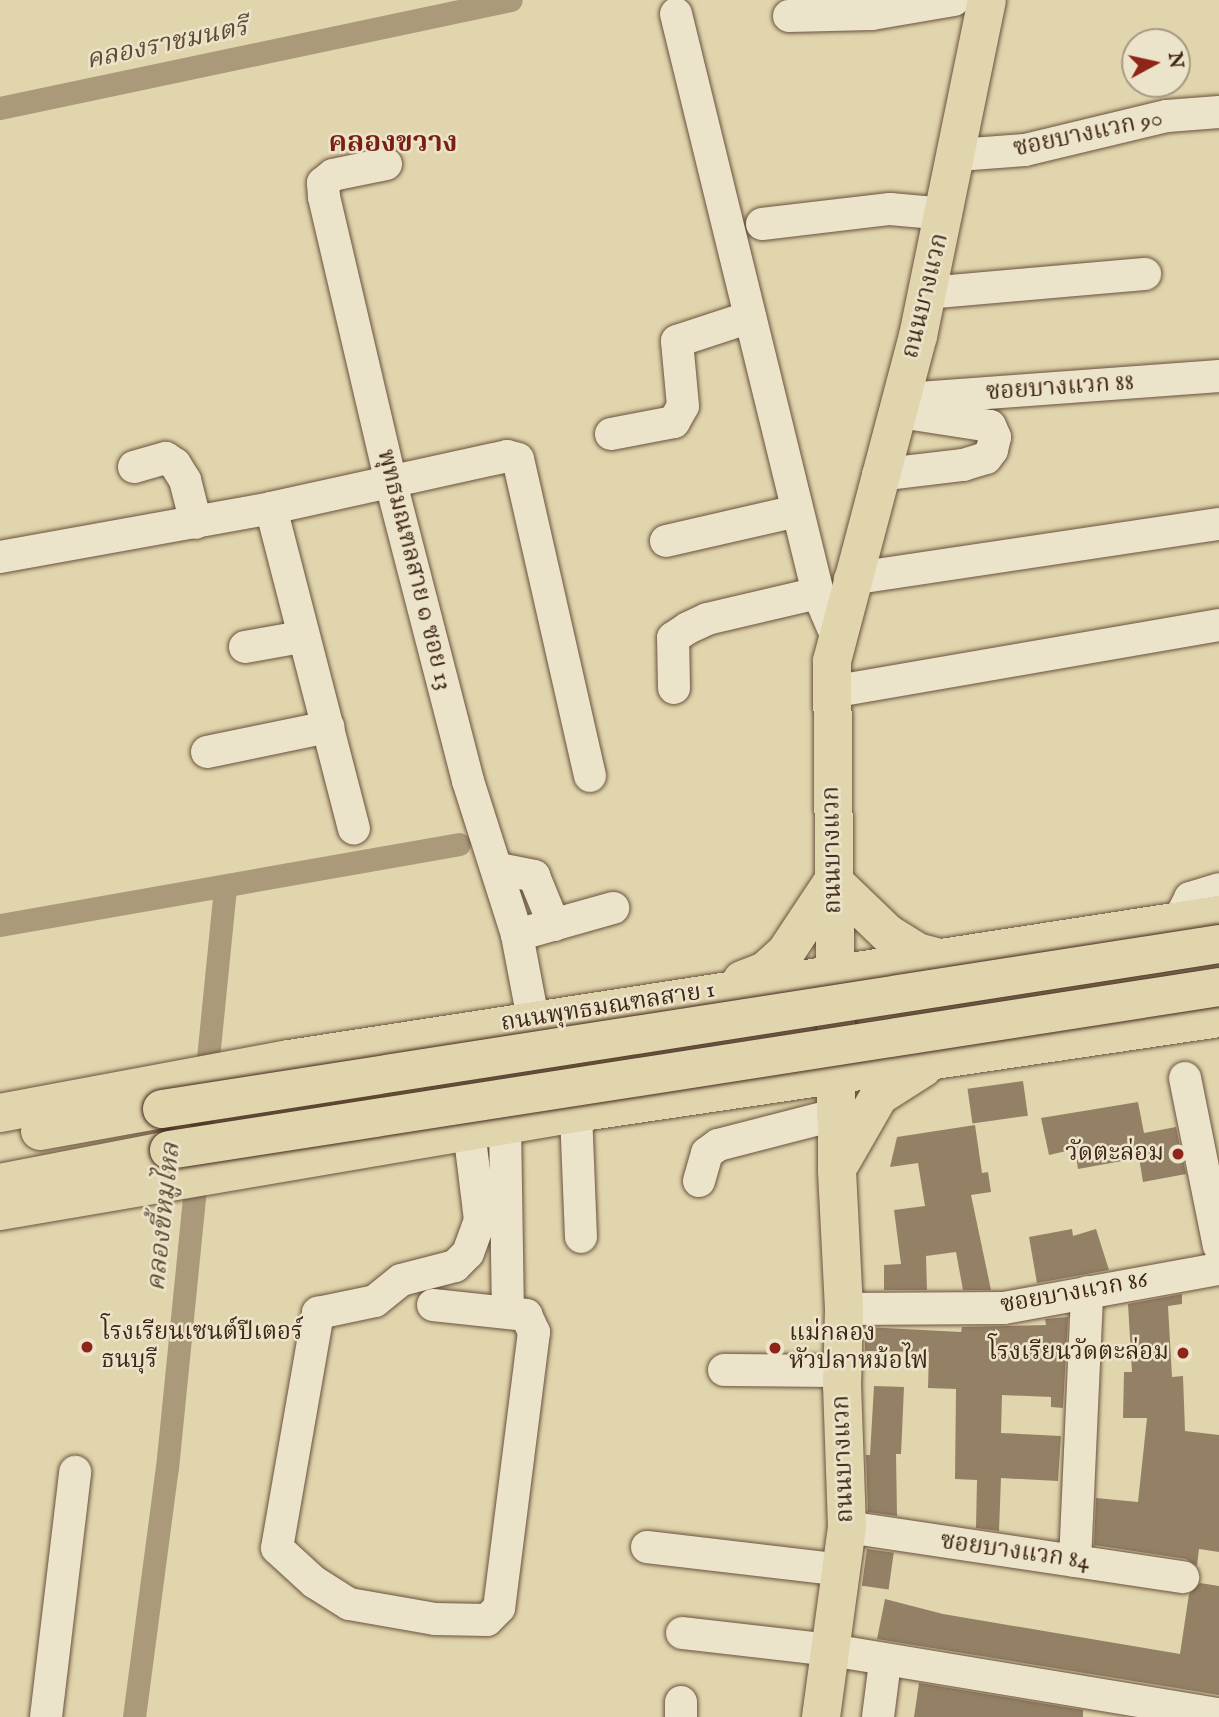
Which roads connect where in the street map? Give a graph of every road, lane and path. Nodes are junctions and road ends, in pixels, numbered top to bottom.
1 (954, 0) edge
2 (987, 0) edge
3 (677, 13) dead end
4 (789, 16) dead end
5 (1219, 112) edge
6 (958, 155) junction
7 (386, 164) dead end
8 (946, 214) junction
9 (762, 224) dead end
10 (1145, 274) dead end
11 (927, 293) junction
12 (750, 317) junction
13 (1219, 376) edge
14 (898, 403) junction
15 (611, 434) dead end
16 (134, 467) dead end
17 (878, 475) junction
18 (391, 483) junction
19 (271, 508) junction
20 (797, 511) junction
21 (196, 523) junction
22 (1219, 524) edge
23 (666, 541) dead end
24 (2, 550) edge
25 (834, 586) junction
26 (1219, 625) edge
27 (301, 637) junction
28 (244, 647) dead end
29 (674, 688) dead end
30 (831, 692) junction
31 (328, 727) junction
32 (207, 752) dead end
33 (590, 776) dead end
34 (354, 828) dead end
35 (499, 869) junction
36 (833, 881) junction
37 (1219, 889) edge
38 (613, 908) dead end
39 (1219, 915) edge
40 (1178, 922) junction
41 (554, 925) junction
42 (517, 935) junction
43 (1054, 941) junction
44 (1219, 944) edge
45 (940, 958) junction
46 (836, 973) junction
47 (1219, 987) edge
48 (717, 989) junction
49 (645, 1001) junction
50 (1219, 1018) edge
51 (533, 1019) junction
52 (1107, 1035) junction
53 (934, 1061) junction
54 (839, 1075) junction
55 (1185, 1077) dead end
56 (150, 1097) junction
57 (648, 1103) junction
58 (0, 1113) edge
59 (576, 1113) junction
60 (838, 1114) junction
61 (487, 1128) junction
62 (0, 1138) edge
63 (836, 1170) junction
64 (699, 1181) dead end
65 (0, 1184) edge
66 (0, 1211) edge
67 (581, 1237) dead end
68 (1219, 1246) edge
69 (1219, 1269) edge
70 (1087, 1292) junction
71 (433, 1305) dead end
72 (844, 1309) junction
73 (508, 1311) junction
74 (723, 1370) dead end
75 (842, 1371) junction
76 (75, 1472) dead end
77 (847, 1527) junction
78 (647, 1547) dead end
79 (1074, 1561) junction
80 (842, 1570) junction
81 (1184, 1577) dead end
82 (682, 1633) dead end
83 (831, 1650) junction
84 (885, 1662) junction
85 (1219, 1714) edge
86 (46, 1717) edge
87 (821, 1717) edge
88 (878, 1717) edge

1 - 4 street
2 - 6 main road, ถนนบางแวก
3 - 12 street
5 - 6 street, ซอยบางแวก 90
6 - 8 main road, ถนนบางแวก
7 - 18 street, พุทธมณฑลสาย ๑ ซอย 13
8 - 9 street
8 - 11 main road, ถนนบางแวก
10 - 11 street
11 - 14 main road, ถนนบางแวก
12 - 15 street
12 - 20 street
13 - 14 street, ซอยบางแวก 88
14 - 17 main road, ถนนบางแวก
14 - 17 street
16 - 21 street
17 - 25 main road, ถนนบางแวก
18 - 19 street
18 - 33 street
18 - 35 street, พุทธมณฑลสาย ๑ ซอย 13
19 - 21 street
19 - 27 street
20 - 23 street
20 - 25 street
21 - 24 street
22 - 25 street
25 - 29 street
25 - 30 main road, ถนนบางแวก
26 - 30 street
27 - 28 street
27 - 31 street
30 - 36 main road, ถนนบางแวก
31 - 32 street
31 - 34 street
35 - 41 street
35 - 42 street, พุทธมณฑลสาย ๑ ซอย 13
36 - 45 main road
36 - 46 main road, ถนนบางแวก
36 - 48 main road
37 - 40 street
38 - 41 street
39 - 40 main road, ถนนพุทธมณฑลสาย 1
40 - 43 main road, ถนนพุทธมณฑลสาย 1
41 - 42 street
42 - 51 street, พุทธมณฑลสาย ๑ ซอย 13
43 - 45 main road, ถนนพุทธมณฑลสาย 1
43 - 52 main road
44 - 56 main road, ถนนพุทธมณฑลสาย 1, bridge
45 - 46 main road, ถนนพุทธมณฑลสาย 1
46 - 48 main road, ถนนพุทธมณฑลสาย 1
46 - 54 main road, ถนนบางแวก
47 - 65 main road, bridge
48 - 49 main road, ถนนพุทธมณฑลสาย 1
49 - 51 main road, ถนนพุทธมณฑลสาย 1
49 - 57 main road
50 - 52 main road
51 - 56 main road, ถนนพุทธมณฑลสาย 1
52 - 53 main road
53 - 54 main road
53 - 63 main road
54 - 57 main road
54 - 60 main road, ถนนบางแวก
55 - 68 street
56 - 58 main road, ถนนพุทธมณฑลสาย 1
56 - 62 main road, ถนนพุทธมณฑลสาย 1
57 - 59 main road
59 - 61 main road
59 - 67 street
60 - 63 main road, ถนนบางแวก
60 - 64 street
61 - 66 main road
61 - 73 street
61 - 73 street
63 - 72 main road, ถนนบางแวก
69 - 70 street, ซอยบางแวก 86
70 - 72 street, ซอยบางแวก 86
70 - 79 street
71 - 73 street
72 - 75 main road, ถนนบางแวก
74 - 75 street
75 - 77 main road, ถนนบางแวก
76 - 86 street
77 - 79 street, ซอยบางแวก 84
77 - 80 main road, ถนนบางแวก
78 - 80 street
79 - 81 street, ซอยบางแวก 84
80 - 83 main road, ถนนบางแวก
82 - 83 street
83 - 84 street
83 - 87 main road, ถนนบางแวก
84 - 85 street
84 - 88 street

